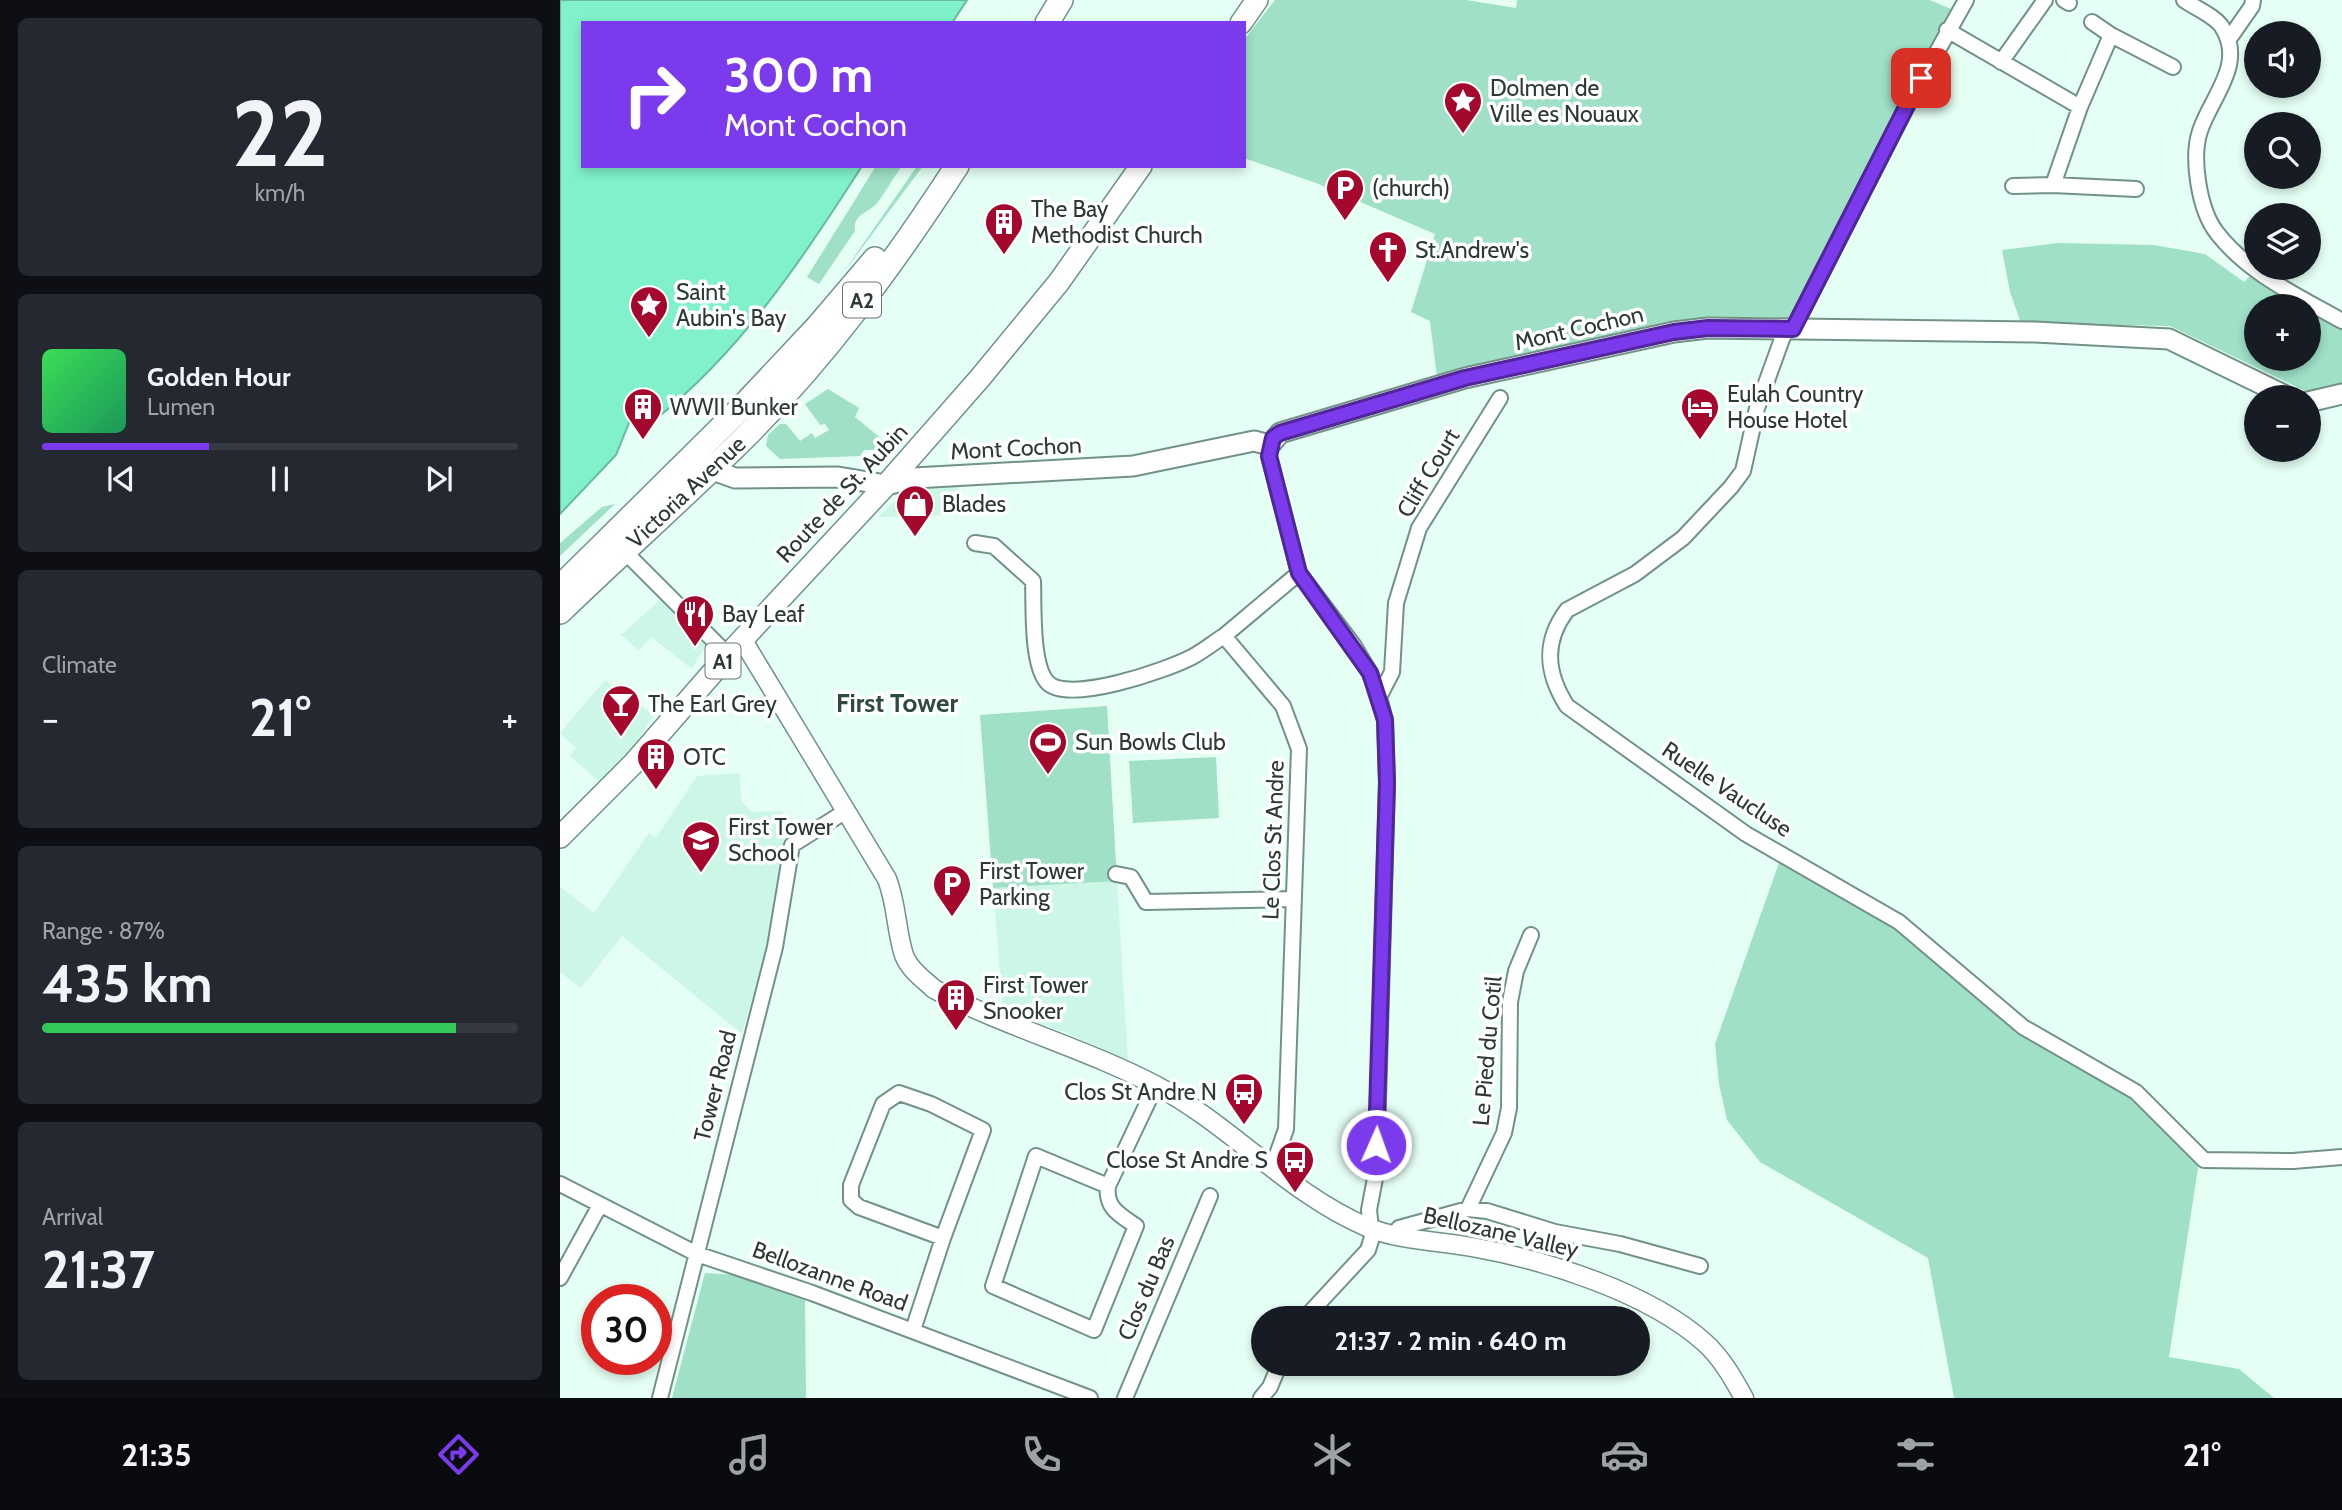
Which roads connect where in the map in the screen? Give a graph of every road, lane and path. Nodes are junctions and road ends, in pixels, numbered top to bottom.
1 (1045, 0) edge
2 (1061, 0) edge
3 (1257, 0) edge
4 (1966, 0) edge
5 (2045, 0) edge
6 (2183, 0) edge
7 (2253, 0) edge
8 (1032, 21) edge
9 (1048, 21) edge
10 (1242, 21) edge
11 (2092, 22) dead end
12 (1947, 30) junction
13 (2111, 35) junction
14 (2229, 39) junction
15 (2001, 62) junction
16 (2173, 67) dead end
17 (2080, 107) junction
18 (939, 168) edge
19 (956, 168) edge
20 (1140, 168) edge
21 (2053, 185) junction
22 (2012, 186) dead end
23 (2136, 189) dead end
24 (2342, 321) edge
25 (1789, 329) junction
26 (2263, 385) edge
27 (2342, 394) edge
28 (1500, 398) dead end
29 (2321, 399) edge
30 (1270, 445) junction
31 (702, 462) junction
32 (886, 485) junction
33 (975, 543) dead end
34 (624, 551) junction
35 (1299, 573) junction
36 (560, 587) edge
37 (560, 612) edge
38 (1224, 636) junction
39 (742, 639) junction
40 (728, 655) junction
41 (1379, 697) junction
42 (846, 811) junction
43 (560, 837) edge
44 (1116, 874) dead end
45 (1294, 899) junction
46 (1531, 935) dead end
47 (1156, 1086) junction
48 (2342, 1157) edge
49 (1273, 1166) junction
50 (560, 1184) edge
51 (1108, 1186) junction
52 (1210, 1196) dead end
53 (600, 1205) junction
54 (1468, 1209) junction
55 (1369, 1228) junction
56 (1395, 1234) junction
57 (943, 1238) junction
58 (697, 1254) junction
59 (1700, 1266) dead end
60 (560, 1278) edge
61 (1316, 1306) edge
62 (913, 1330) junction
63 (1275, 1376) edge
64 (660, 1398) edge
65 (1090, 1398) edge
66 (1125, 1398) edge
67 (1261, 1398) edge
68 (1744, 1398) edge

1 - 8 highway
2 - 9 highway
3 - 10 main road
4 - 12 street, Ruelle Vaucluse
5 - 15 street
6 - 14 street
7 - 14 street
11 - 13 street
12 - 15 street
12 - 25 street, Ruelle Vaucluse
13 - 16 street
13 - 17 street
14 - 24 street
15 - 17 street
17 - 21 street
18 - 31 highway, Victoria Avenue / A2
19 - 31 highway, Victoria Avenue / A2
20 - 32 main road, Route de St. Aubin / A1
21 - 22 street
21 - 23 street
25 - 26 main road, Mont Cochon
25 - 30 main road, Mont Cochon
25 - 48 street, Ruelle Vaucluse
27 - 29 main road
28 - 41 street, Cliff Court
30 - 32 main road, Mont Cochon
30 - 35 street
31 - 32 main road
31 - 34 highway, Victoria Avenue / A2
31 - 36 highway, Victoria Avenue / A2
32 - 39 main road, Route de St. Aubin / A1
33 - 38 street
34 - 37 highway, Victoria Avenue / A2
34 - 40 street
35 - 38 street
35 - 41 street
38 - 45 street, Le Clos St Andre
39 - 40 main road, Route de St. Aubin / A1
39 - 42 street, Bellozane Valley
40 - 43 main road, Route de St. Aubin / A1
41 - 55 street
42 - 47 street, Bellozane Valley
42 - 58 street, Tower Road
44 - 45 street
45 - 49 street, Le Clos St Andre
46 - 54 street, Le Pied du Cotil
47 - 49 street, Bellozane Valley
47 - 51 street
49 - 55 street, Bellozane Valley
50 - 53 street, Bellozanne Road
51 - 51 street
52 - 66 street, Clos du Bas
53 - 58 street, Bellozanne Road
53 - 60 street
54 - 56 street
54 - 59 street
55 - 56 street, Bellozane Valley
55 - 61 street
56 - 68 street, Bellozane Valley
57 - 57 street
57 - 62 street
58 - 62 street, Bellozanne Road
58 - 64 street, Tower Road
62 - 65 street, Bellozanne Road
63 - 67 street

